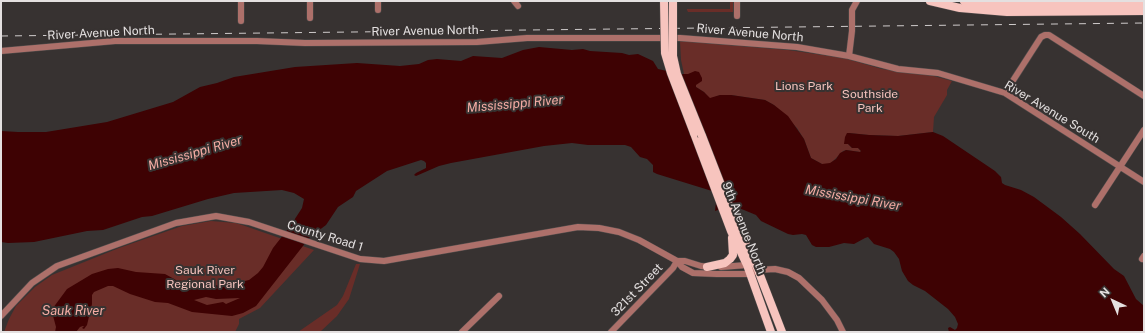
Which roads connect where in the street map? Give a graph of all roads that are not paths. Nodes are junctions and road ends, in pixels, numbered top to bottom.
1 (241, 1) edge
2 (310, 1) edge
3 (378, 1) edge
4 (664, 1) edge
5 (673, 1) edge
6 (737, 1) edge
7 (857, 1) edge
8 (930, 1) edge
9 (964, 1) edge
10 (1064, 2) edge
11 (1131, 2) edge
12 (1110, 3) edge
13 (1144, 4) edge
14 (995, 5) edge
15 (378, 10) dead end
16 (1144, 11) edge
17 (737, 16) dead end
18 (310, 18) dead end
19 (241, 21) dead end
20 (1, 51) edge
21 (849, 56) junction
22 (1005, 93) junction
23 (1144, 96) edge
24 (1144, 130) edge
25 (698, 134) junction
26 (1120, 167) junction
27 (1144, 182) edge
28 (1095, 205) dead end
29 (731, 225) junction
30 (677, 261) junction
31 (747, 265) junction
32 (707, 267) junction
33 (758, 270) junction
34 (750, 274) junction
35 (499, 296) dead end
36 (8, 309) junction
37 (1, 316) edge
38 (1, 322) edge
39 (462, 332) edge
40 (611, 332) edge
41 (772, 332) edge
42 (782, 332) edge
43 (843, 332) edge

1 - 19 street
2 - 18 street
3 - 15 street
4 - 25 main road, bridge
5 - 25 main road, bridge
6 - 17 street
7 - 21 street
8 - 14 main road
9 - 14 main road
10 - 12 main road
10 - 14 main road
11 - 12 main road
11 - 13 main road
11 - 16 street
14 - 16 main road
20 - 21 street, River Avenue North
21 - 22 street, River Avenue South
22 - 23 street
22 - 26 street, River Avenue South
24 - 26 street
25 - 29 main road, 9th Avenue North
26 - 27 street, River Avenue South
26 - 28 street
29 - 31 main road, 9th Avenue North
29 - 32 main road
29 - 33 main road, 9th Avenue North
30 - 32 street, County Road 1
30 - 34 street, County Road 1
30 - 36 street, County Road 1
30 - 40 street, 321st Street
31 - 32 street, County Road 1
31 - 33 street
31 - 34 main road, 9th Avenue North
33 - 34 street
33 - 42 main road, 9th Avenue North
33 - 43 street
34 - 41 main road, 9th Avenue North
35 - 39 street
36 - 37 street, County Road 1
36 - 38 street, County Road 1

